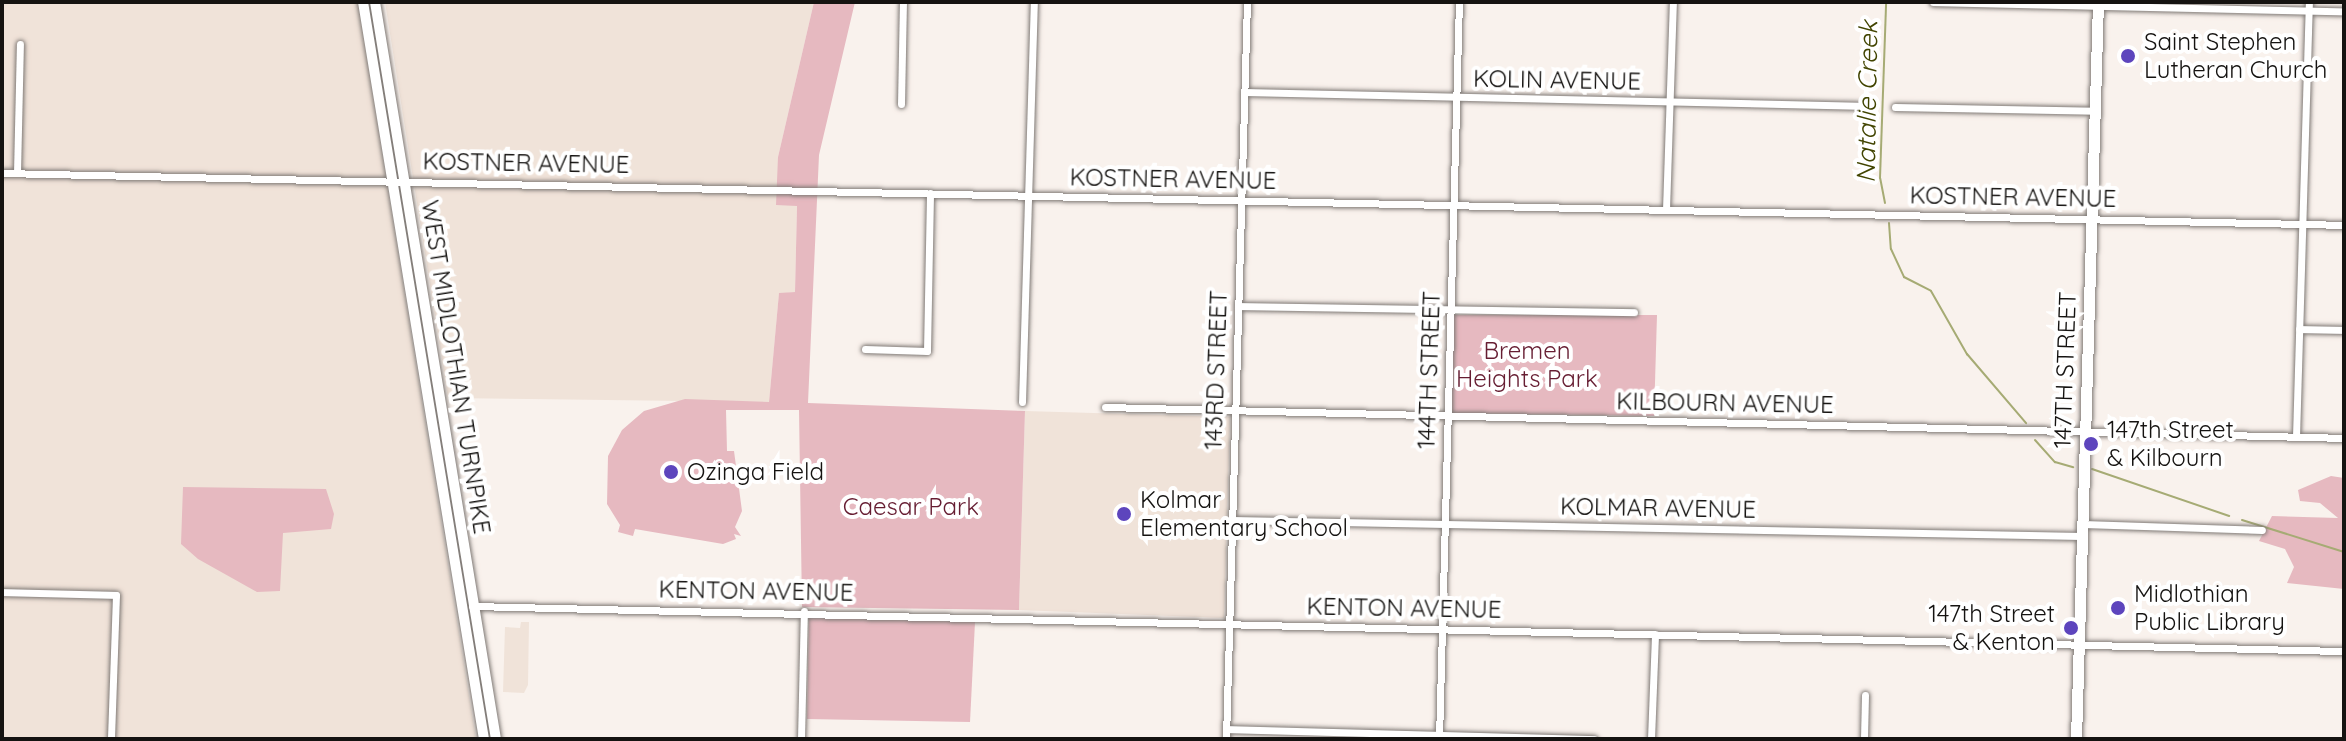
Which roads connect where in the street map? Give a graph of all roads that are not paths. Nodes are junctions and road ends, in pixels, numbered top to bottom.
1 (363, 2) edge
2 (375, 2) edge
3 (903, 2) edge
4 (1034, 2) edge
5 (1247, 2) edge
6 (1459, 2) edge
7 (1673, 2) edge
8 (1933, 2) edge
9 (2098, 4) edge
10 (2309, 6) edge
11 (2344, 11) edge
12 (20, 44) dead end
13 (1244, 92) junction
14 (1456, 97) junction
15 (1669, 102) junction
16 (901, 104) dead end
17 (1869, 106) dead end
18 (1895, 107) dead end
19 (2095, 111) junction
20 (2, 173) edge
21 (17, 173) junction
22 (392, 179) junction
23 (405, 179) junction
24 (930, 193) junction
25 (1029, 195) junction
26 (1241, 201) junction
27 (1453, 205) junction
28 (1666, 210) junction
29 (2092, 219) junction
30 (2302, 224) junction
31 (2344, 225) edge
32 (1238, 306) junction
33 (1451, 309) junction
34 (1634, 312) dead end
35 (2299, 329) junction
36 (2344, 330) edge
37 (865, 349) dead end
38 (1022, 402) dead end
39 (1105, 407) dead end
40 (1235, 410) junction
41 (1448, 416) junction
42 (2085, 432) junction
43 (2296, 437) junction
44 (2344, 438) edge
45 (1232, 520) junction
46 (1445, 524) junction
47 (2082, 530) junction
48 (2262, 530) dead end
49 (2, 592) edge
50 (462, 606) junction
51 (474, 606) junction
52 (804, 611) junction
53 (1230, 624) junction
54 (1442, 628) junction
55 (1655, 634) junction
56 (2079, 645) junction
57 (2344, 651) edge
58 (1865, 695) dead end
59 (1227, 729) junction
60 (1439, 737) edge
61 (111, 739) edge
62 (484, 739) edge
63 (496, 739) edge
64 (801, 739) edge
65 (1226, 739) edge
66 (1594, 739) edge
67 (1651, 739) edge
68 (1864, 739) edge
69 (2076, 739) edge

1 - 22 main road, WEST MIDLOTHIAN TURNPIKE
2 - 23 main road, WEST MIDLOTHIAN TURNPIKE
3 - 16 street
4 - 25 street
5 - 13 street, 143RD STREET
6 - 14 street, 144TH STREET
7 - 15 street
8 - 9 street
9 - 10 street
9 - 19 main road, 147TH STREET
10 - 11 street
10 - 30 street
12 - 21 street
13 - 14 street, KOLIN AVENUE
13 - 26 street, 143RD STREET
14 - 15 street, KOLIN AVENUE
14 - 27 street, 144TH STREET
15 - 17 street, KOLIN AVENUE
15 - 28 street
18 - 19 street
19 - 29 main road, 147TH STREET
20 - 21 street, KOSTNER AVENUE
21 - 22 street, KOSTNER AVENUE
22 - 23 street, KOSTNER AVENUE
22 - 50 main road, WEST MIDLOTHIAN TURNPIKE
23 - 24 street, KOSTNER AVENUE
23 - 51 main road, WEST MIDLOTHIAN TURNPIKE
24 - 25 street, KOSTNER AVENUE
24 - 37 street
25 - 26 street, KOSTNER AVENUE
25 - 38 street
26 - 27 street, KOSTNER AVENUE
26 - 32 street, 143RD STREET
27 - 28 street, KOSTNER AVENUE
27 - 33 street, 144TH STREET
28 - 29 street, KOSTNER AVENUE
29 - 30 street, KOSTNER AVENUE
29 - 42 main road, 147TH STREET
30 - 31 street, KOSTNER AVENUE
30 - 35 street
32 - 33 street
32 - 40 street, 143RD STREET
33 - 34 street
33 - 41 street, 144TH STREET
35 - 36 street
35 - 43 street
39 - 40 street, KILBOURN AVENUE
40 - 41 street, KILBOURN AVENUE
40 - 45 street, 143RD STREET
41 - 42 street, KILBOURN AVENUE
41 - 46 street, 144TH STREET
42 - 43 street, KILBOURN AVENUE
42 - 47 main road, 147TH STREET
43 - 44 street, KILBOURN AVENUE
45 - 46 street, KOLMAR AVENUE
45 - 53 street, 143RD STREET
46 - 47 street, KOLMAR AVENUE
46 - 54 street, 144TH STREET
47 - 48 street, KOLMAR AVENUE
47 - 56 main road, 147TH STREET
49 - 61 street
50 - 51 street, KENTON AVENUE
50 - 62 main road, WEST MIDLOTHIAN TURNPIKE
51 - 52 street, KENTON AVENUE
51 - 63 main road, WEST MIDLOTHIAN TURNPIKE
52 - 53 street, KENTON AVENUE
52 - 64 street
53 - 54 street, KENTON AVENUE
53 - 59 street, 143RD STREET
54 - 55 street, KENTON AVENUE
54 - 60 street, 144TH STREET
55 - 56 street, KENTON AVENUE
55 - 67 street
56 - 57 street, KENTON AVENUE
56 - 69 main road, 147TH STREET
58 - 68 street
59 - 60 street
59 - 65 street, 143RD STREET
60 - 66 street

